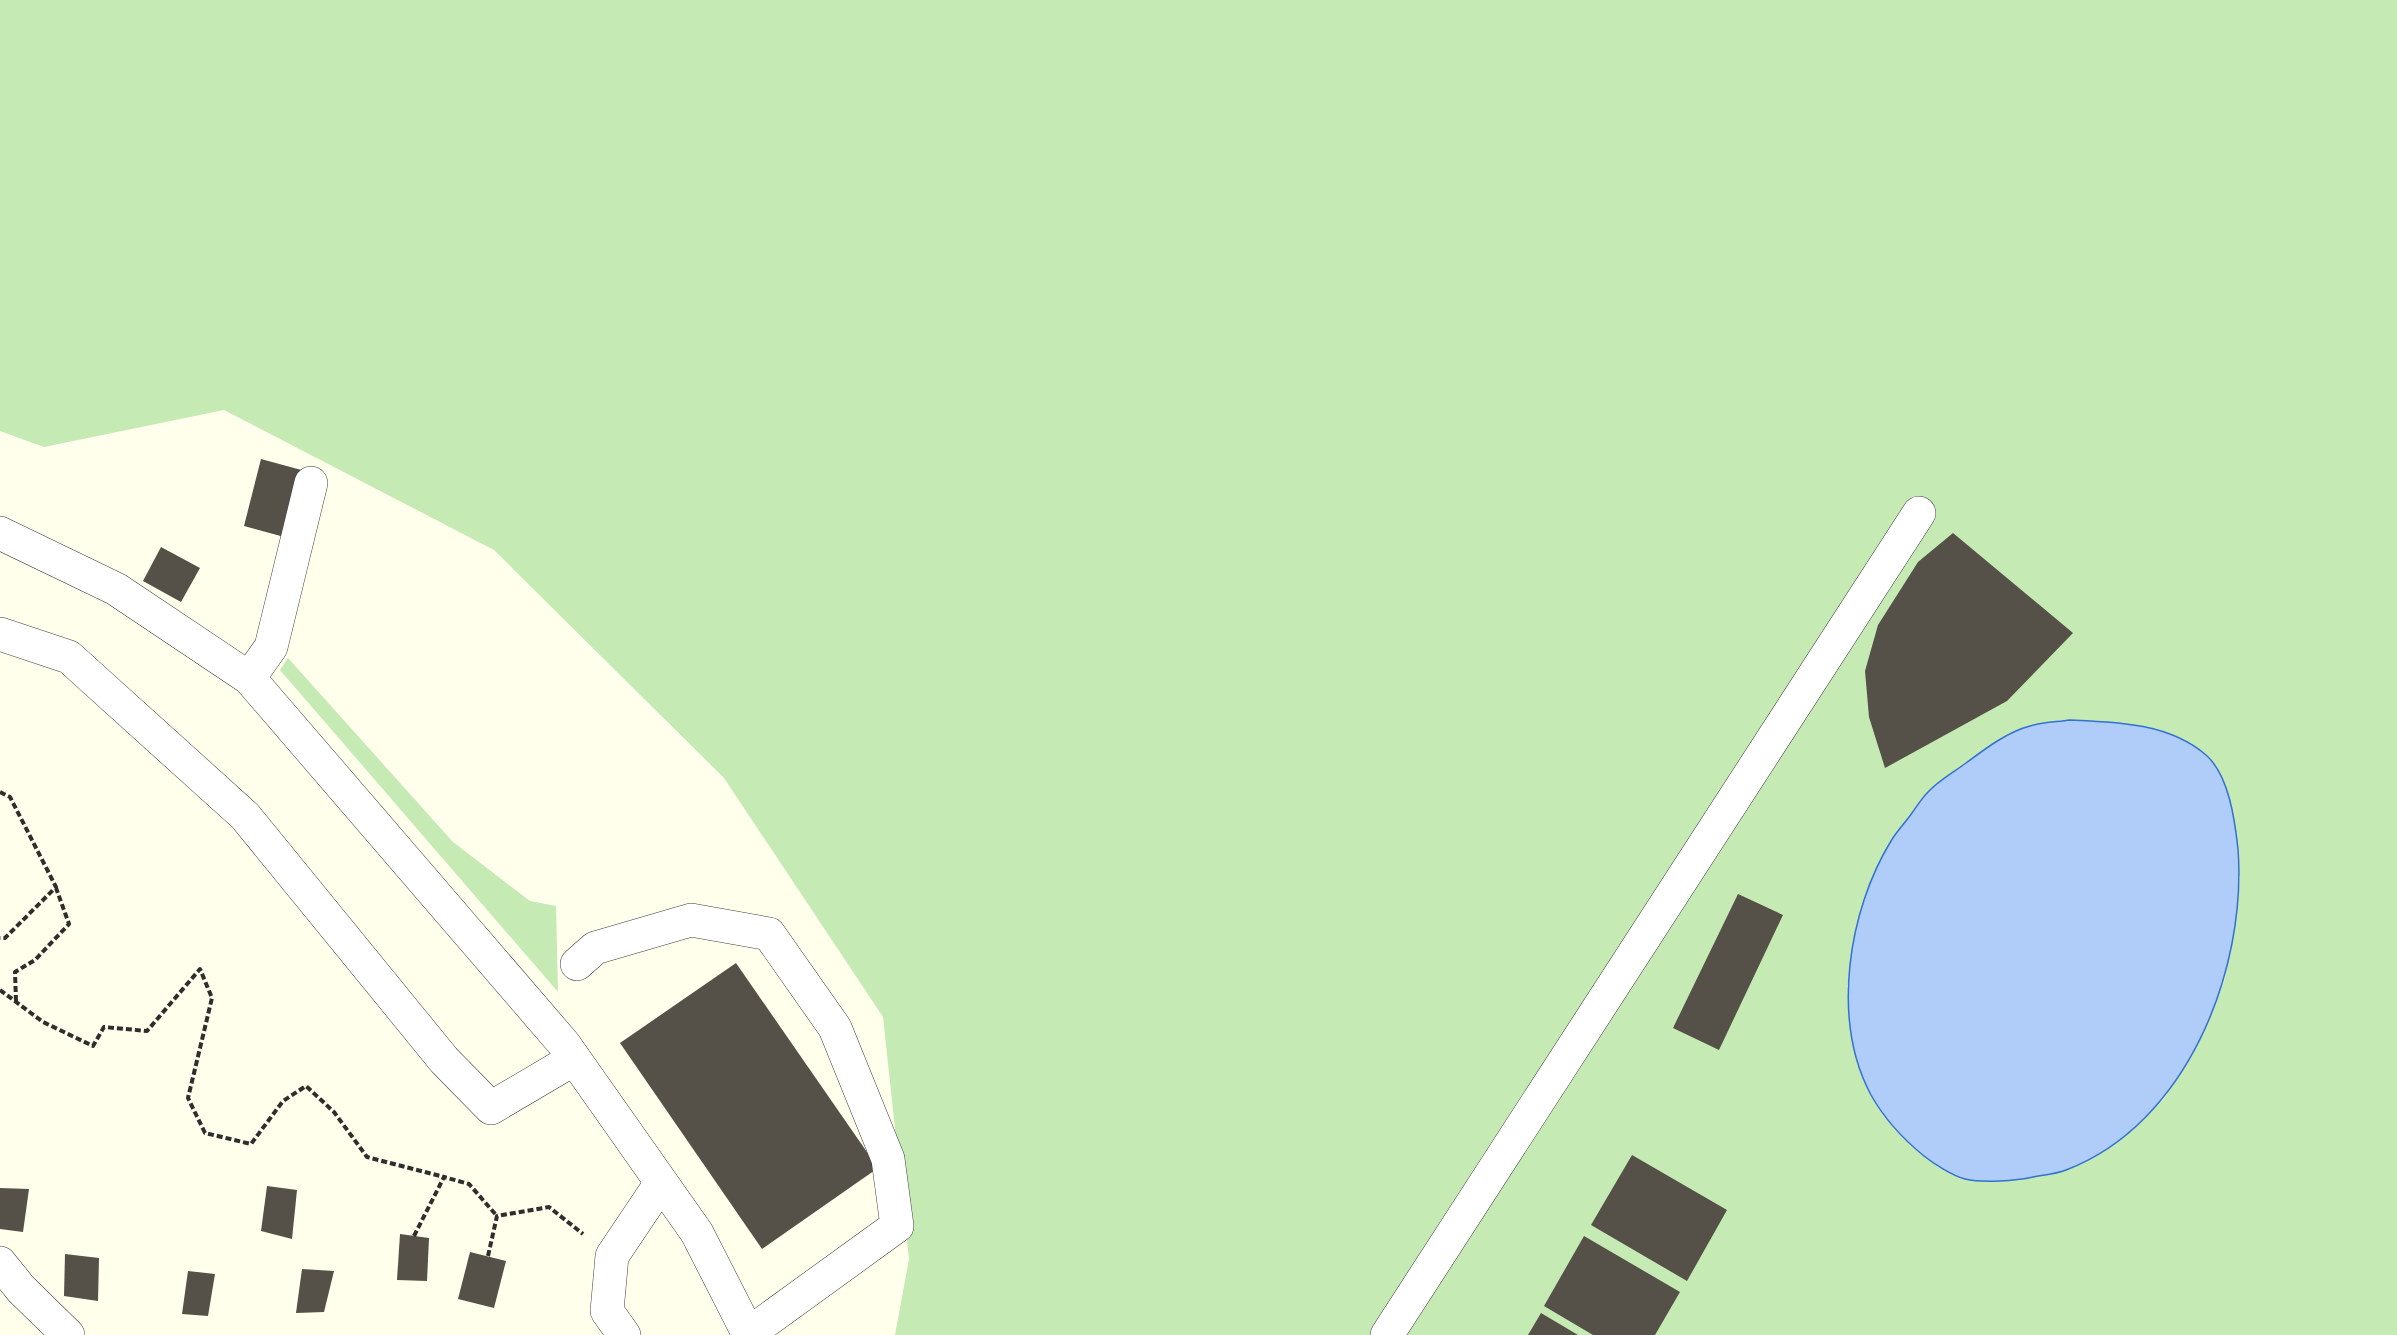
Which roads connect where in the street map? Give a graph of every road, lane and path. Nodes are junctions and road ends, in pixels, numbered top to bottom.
1 (311, 483) dead end
2 (1919, 513) dead end
3 (0, 533) edge
4 (0, 634) edge
5 (249, 678) junction
6 (0, 792) edge
7 (56, 888) junction
8 (0, 938) edge
9 (577, 964) dead end
10 (0, 990) edge
11 (16, 1002) junction
12 (574, 1059) junction
13 (444, 1177) junction
14 (661, 1183) junction
15 (497, 1216) junction
16 (414, 1236) dead end
17 (488, 1256) dead end
18 (612, 1256) junction
19 (0, 1263) edge
20 (68, 1335) edge
21 (624, 1335) edge
22 (749, 1335) edge
23 (1387, 1335) edge

1 - 5 street
2 - 23 street
3 - 5 street
4 - 12 street
5 - 12 street
6 - 7 path
7 - 8 path
7 - 11 path
9 - 22 street
10 - 11 path
11 - 13 path
12 - 14 street
13 - 15 path
13 - 16 path
14 - 18 street
14 - 22 street
15 - 17 path
15 - 18 path
18 - 21 street
19 - 20 street

